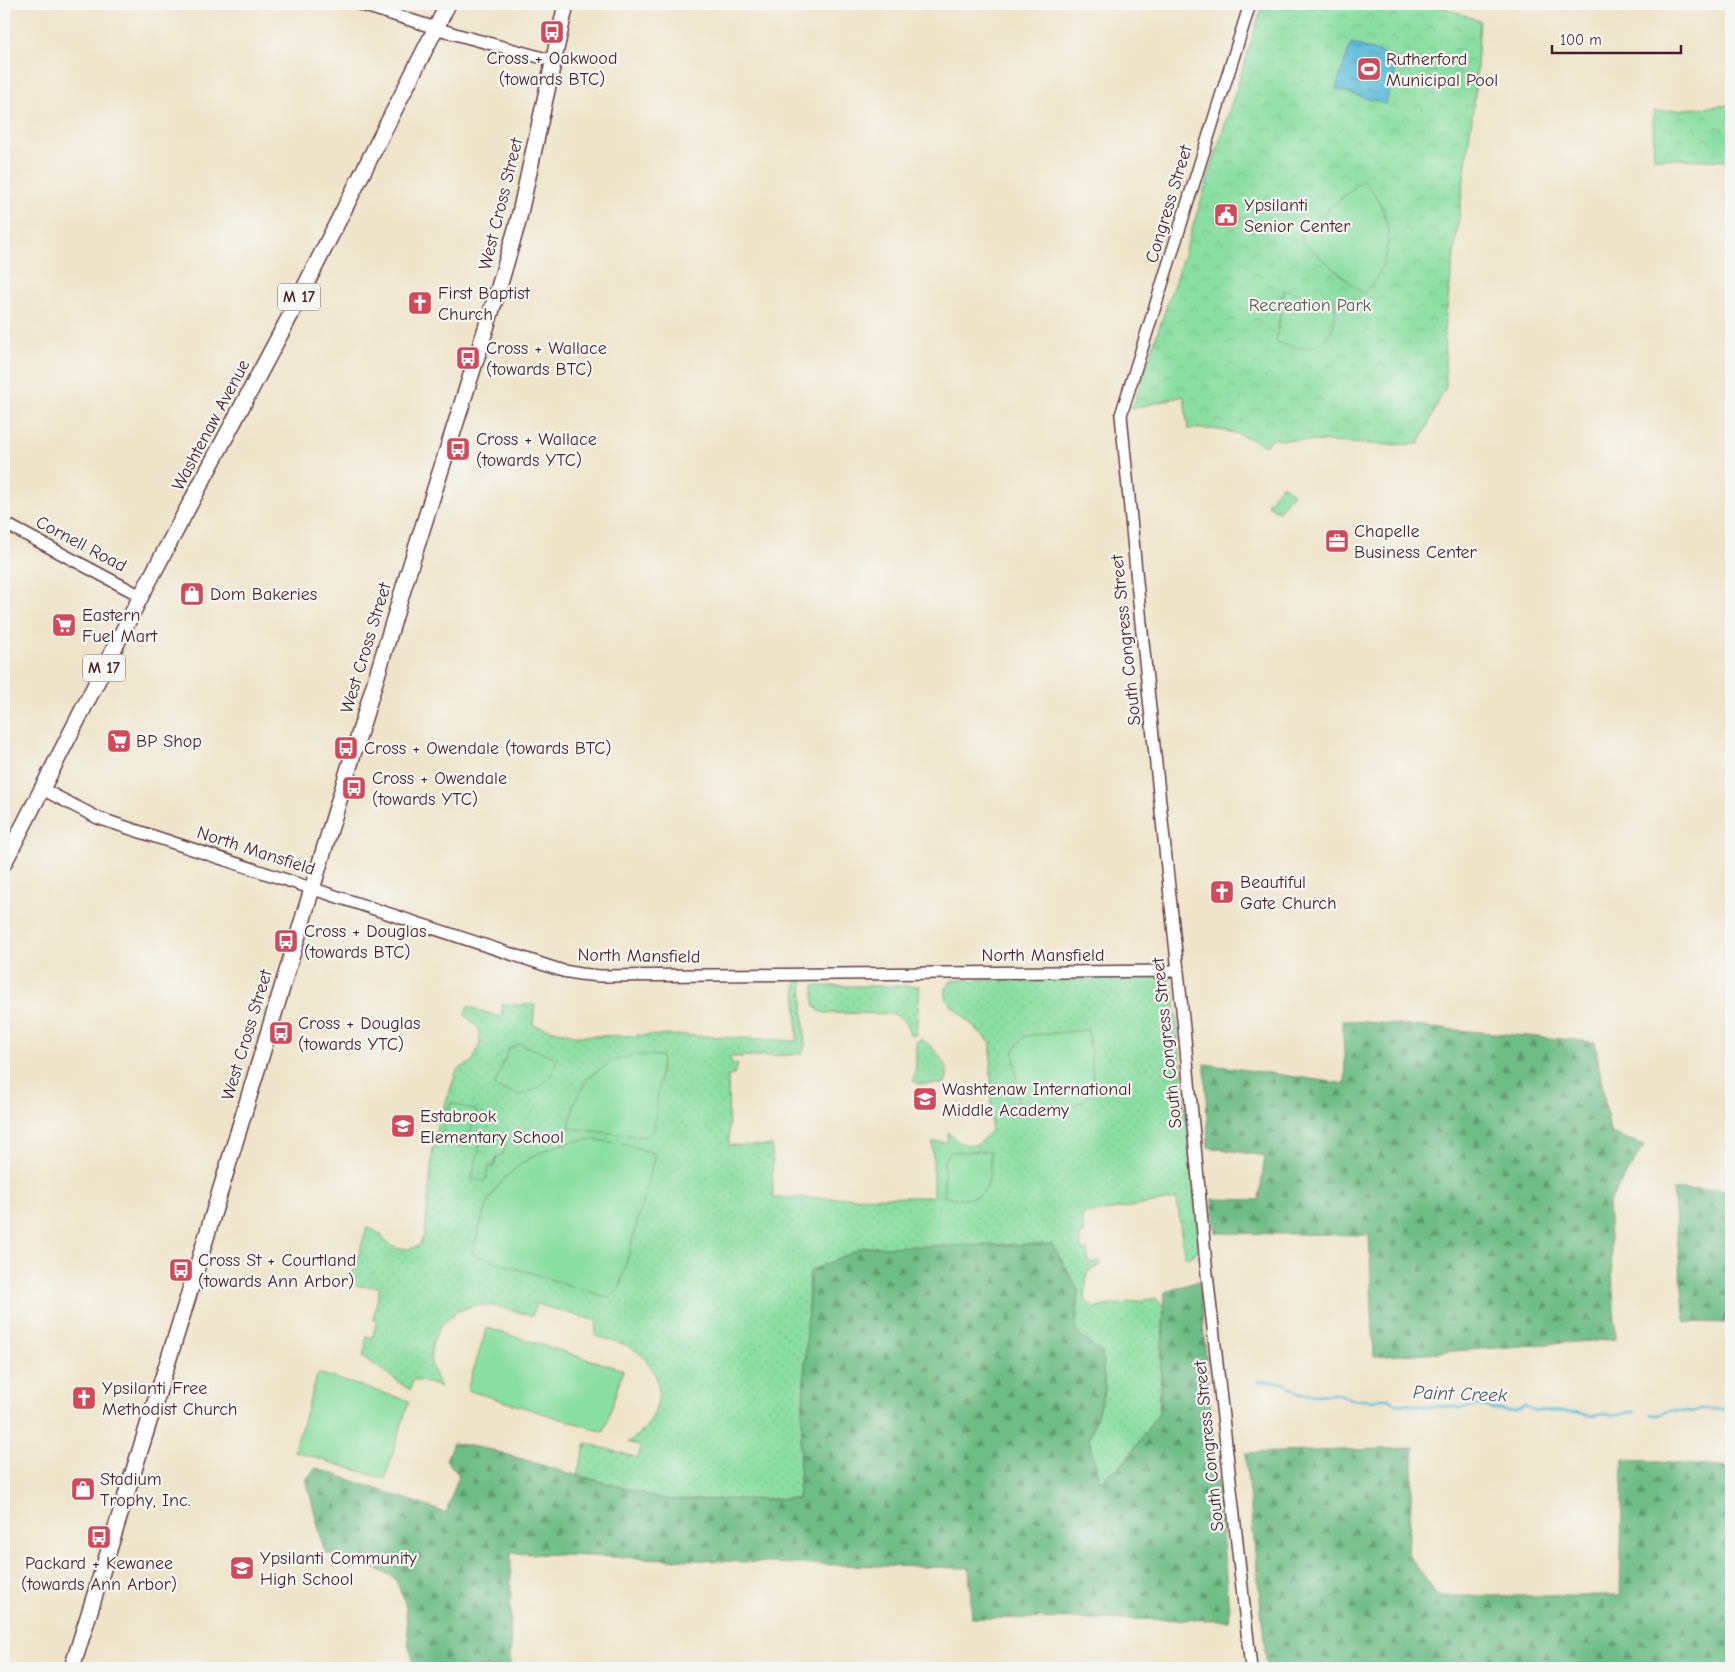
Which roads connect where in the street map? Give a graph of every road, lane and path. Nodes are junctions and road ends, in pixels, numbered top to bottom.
1 (359, 4) edge
2 (448, 4) edge
3 (566, 4) edge
4 (1250, 4) edge
5 (436, 27) junction
6 (554, 61) junction
7 (1122, 414) joint
8 (4, 524) edge
9 (141, 596) junction
10 (42, 789) junction
11 (4, 863) edge
12 (312, 888) junction
13 (1177, 971) junction
14 (72, 1668) edge
15 (1251, 1668) edge

1 - 5 street
2 - 5 main road, Washtenaw Avenue / M 17
3 - 6 main road, West Cross Street
4 - 7 street, Congress Street
5 - 6 street
5 - 9 main road, Washtenaw Avenue / M 17
6 - 12 main road, West Cross Street
7 - 13 street, South Congress Street
8 - 9 street, Cornell Road
9 - 10 main road, Washtenaw Avenue / M 17
10 - 11 main road, Washtenaw Avenue / M 17
10 - 12 street, North Mansfield
12 - 13 street, North Mansfield
12 - 14 main road, West Cross Street
13 - 15 street, South Congress Street

